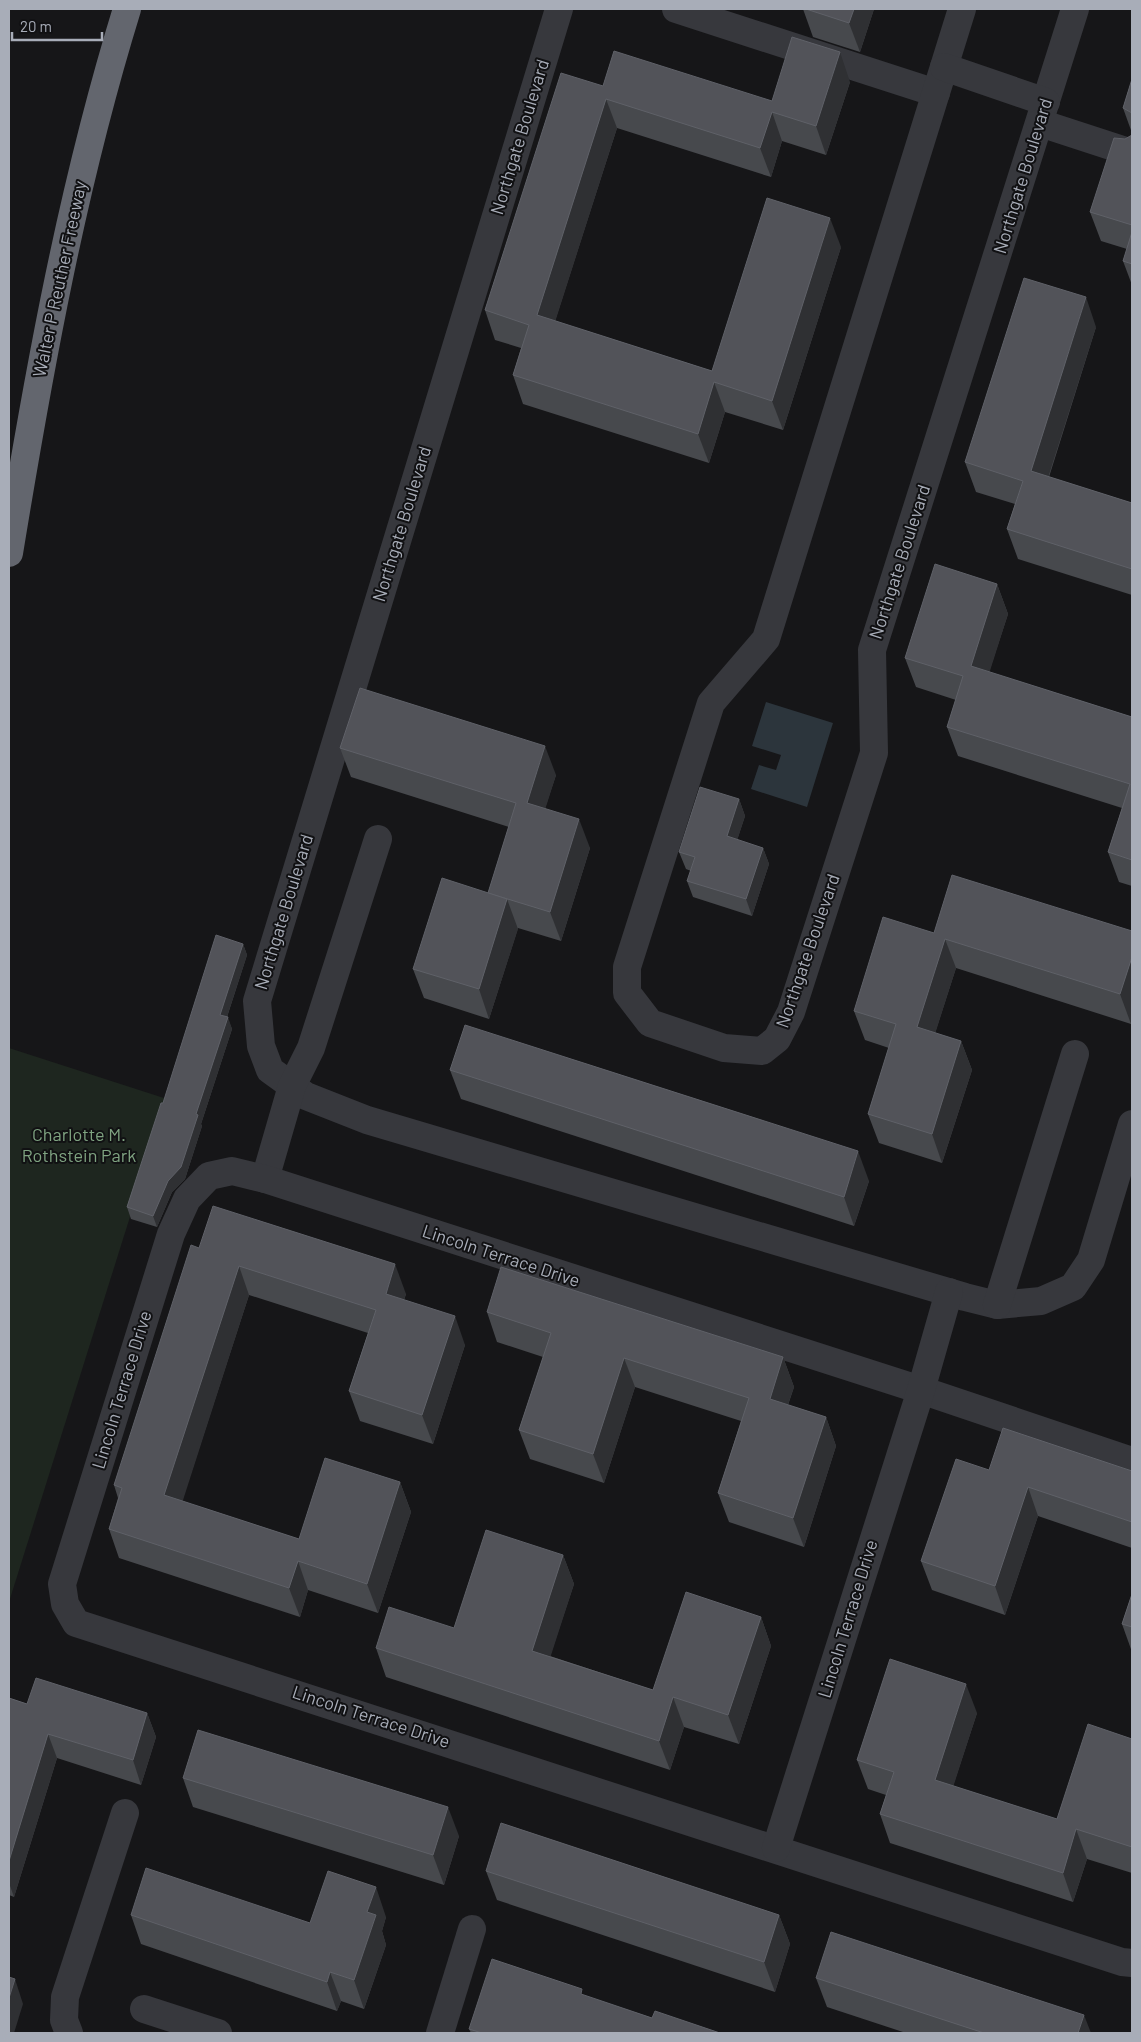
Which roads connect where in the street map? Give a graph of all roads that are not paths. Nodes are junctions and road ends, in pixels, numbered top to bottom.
1 (127, 9) edge
2 (560, 9) edge
3 (676, 9) edge
4 (962, 9) edge
5 (1075, 9) edge
6 (940, 80) junction
7 (1043, 112) junction
8 (1132, 153) edge
9 (9, 553) edge
10 (378, 839) dead end
11 (1075, 1054) dead end
12 (292, 1086) junction
13 (1132, 1124) edge
14 (265, 1179) junction
15 (950, 1292) junction
16 (998, 1305) junction
17 (921, 1390) junction
18 (1132, 1461) edge
19 (125, 1813) dead end
20 (776, 1848) junction
21 (472, 1929) dead end
22 (1132, 1963) edge
23 (144, 2010) dead end
24 (69, 2033) edge
25 (218, 2033) edge
26 (440, 2033) edge

1 - 9 highway, Walter P Reuther Freeway
2 - 12 street, Northgate Boulevard
3 - 6 street
4 - 6 street, Northgate Boulevard
5 - 7 street, Northgate Boulevard
6 - 7 street
6 - 7 street, Northgate Boulevard
7 - 8 street
10 - 12 street
11 - 16 street
12 - 14 street
12 - 15 street, Northgate Boulevard
13 - 16 street, Northgate Boulevard
14 - 17 street, Lincoln Terrace Drive
14 - 20 street, Lincoln Terrace Drive
15 - 16 street, Northgate Boulevard
15 - 17 street
17 - 18 street, Lincoln Terrace Drive
17 - 20 street, Lincoln Terrace Drive
19 - 24 street
20 - 22 street, Lincoln Terrace Drive
21 - 26 street
23 - 25 street

